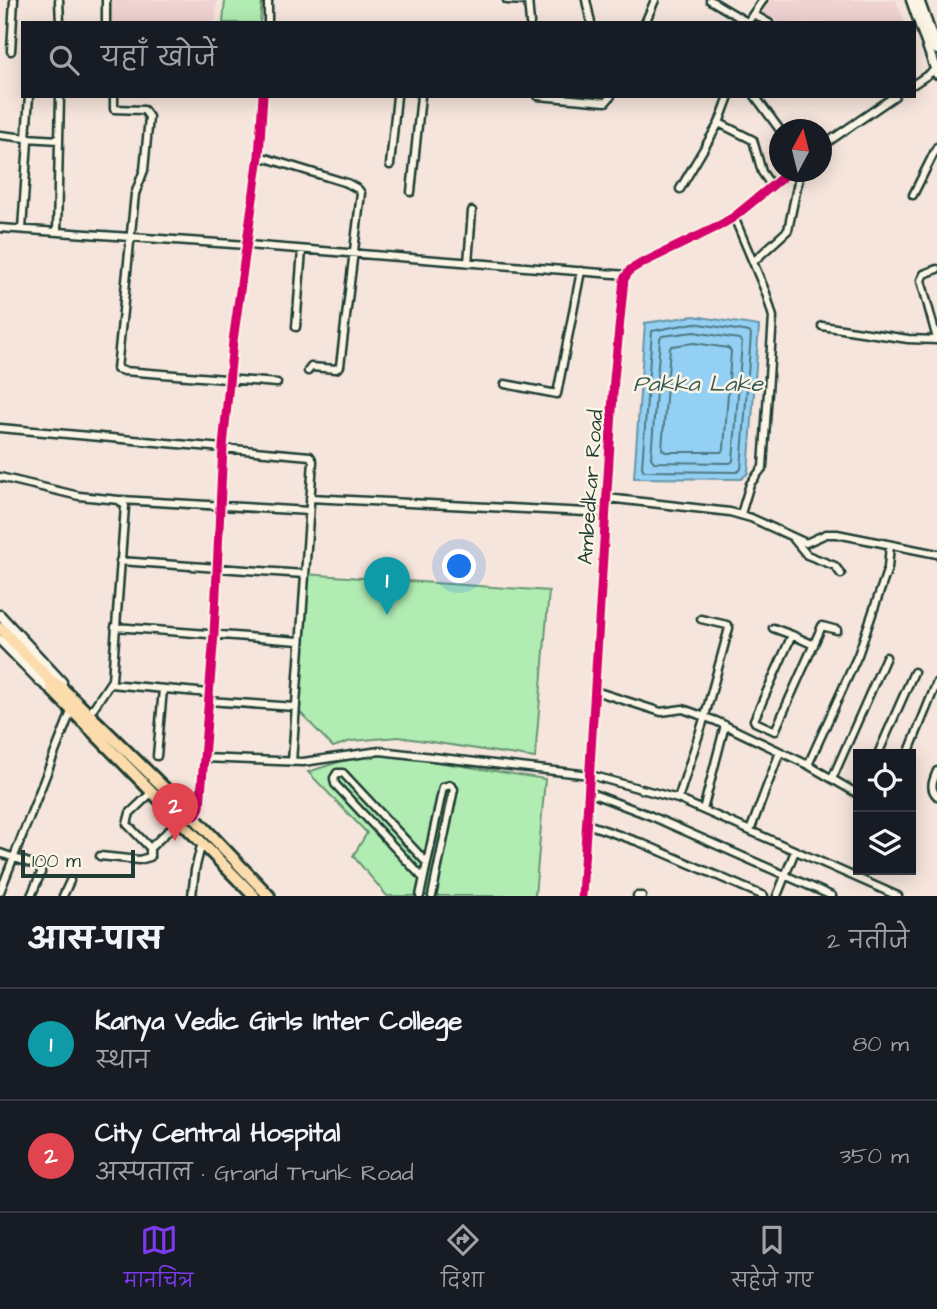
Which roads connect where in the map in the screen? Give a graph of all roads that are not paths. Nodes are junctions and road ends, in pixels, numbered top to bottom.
1 (14, 0) edge
2 (59, 0) edge
3 (106, 0) edge
4 (268, 0) edge
5 (507, 0) edge
6 (586, 0) edge
7 (655, 0) edge
8 (710, 0) edge
9 (911, 0) edge
10 (919, 0) edge
11 (528, 1) edge
12 (760, 1) edge
13 (752, 13) junction
14 (60, 21) edge
15 (106, 21) edge
16 (268, 21) edge
17 (530, 21) edge
18 (591, 21) edge
19 (646, 21) edge
20 (745, 21) edge
21 (748, 21) edge
22 (766, 21) edge
23 (915, 21) edge
24 (917, 29) edge
25 (937, 50) edge
26 (11, 51) dead end
27 (936, 71) edge
28 (916, 83) edge
29 (29, 98) edge
30 (60, 98) edge
31 (114, 98) edge
32 (263, 98) edge
33 (397, 98) edge
34 (421, 98) edge
35 (561, 98) edge
36 (609, 98) edge
37 (728, 98) edge
38 (756, 98) edge
39 (892, 98) edge
40 (771, 119) edge
41 (719, 123) junction
42 (0, 135) edge
43 (26, 138) junction
44 (832, 139) edge
45 (59, 140) junction
46 (937, 147) edge
47 (259, 156) junction
48 (390, 165) dead end
49 (775, 182) edge
50 (798, 182) edge
51 (771, 185) junction
52 (680, 189) dead end
53 (411, 192) dead end
54 (913, 195) dead end
55 (472, 211) dead end
56 (734, 217) junction
57 (0, 228) edge
58 (22, 229) junction
59 (57, 232) junction
60 (132, 237) junction
61 (247, 245) junction
62 (302, 250) junction
63 (354, 254) junction
64 (753, 262) junction
65 (468, 263) junction
66 (937, 269) edge
67 (581, 271) junction
68 (627, 275) junction
69 (822, 326) dead end
70 (296, 327) dead end
71 (937, 339) edge
72 (307, 371) dead end
73 (230, 379) junction
74 (277, 383) dead end
75 (505, 384) dead end
76 (0, 428) edge
77 (223, 447) junction
78 (0, 477) edge
79 (310, 498) junction
80 (607, 498) junction
81 (119, 500) junction
82 (219, 504) junction
83 (309, 511) junction
84 (606, 513) junction
85 (741, 514) junction
86 (792, 537) junction
87 (890, 545) junction
88 (937, 554) edge
89 (120, 561) junction
90 (215, 567) junction
91 (304, 574) junction
92 (841, 574) dead end
93 (0, 615) edge
94 (701, 619) dead end
95 (115, 627) junction
96 (0, 628) edge
97 (773, 628) dead end
98 (837, 630) dead end
99 (214, 634) junction
100 (792, 635) junction
101 (0, 640) edge
102 (299, 641) junction
103 (814, 645) junction
104 (886, 656) dead end
105 (914, 672) dead end
106 (937, 682) edge
107 (110, 684) junction
108 (55, 686) junction
109 (163, 689) junction
110 (595, 691) junction
111 (209, 697) junction
112 (295, 707) junction
113 (72, 709) junction
114 (90, 713) junction
115 (705, 716) junction
116 (725, 725) junction
117 (764, 727) junction
118 (758, 741) junction
119 (880, 749) edge
120 (910, 749) edge
121 (780, 751) junction
122 (157, 756) dead end
123 (204, 758) junction
124 (292, 762) junction
125 (808, 765) junction
126 (937, 771) edge
127 (590, 775) junction
128 (832, 779) junction
129 (153, 791) junction
130 (853, 791) edge
131 (589, 792) junction
132 (937, 796) edge
133 (678, 799) junction
134 (703, 810) junction
135 (192, 815) junction
136 (180, 820) junction
137 (587, 824) junction
138 (750, 831) junction
139 (202, 842) junction
140 (150, 849) junction
141 (796, 851) junction
142 (0, 853) edge
143 (100, 856) dead end
144 (14, 858) junction
145 (426, 862) junction
146 (786, 876) junction
147 (423, 878) junction
148 (70, 881) dead end
149 (0, 892) edge
150 (31, 896) edge
151 (64, 896) edge
152 (192, 896) edge
153 (254, 896) edge
154 (270, 896) edge
155 (420, 896) edge
156 (432, 896) edge
157 (582, 896) edge
158 (637, 896) edge
159 (642, 896) edge
160 (764, 896) edge
161 (777, 896) edge
162 (832, 896) edge
163 (898, 896) edge

1 - 26 street
2 - 14 street
3 - 15 street
4 - 16 street
5 - 11 street
6 - 18 street
7 - 19 street
8 - 20 street
9 - 23 main road
10 - 25 main road
11 - 17 street
12 - 13 street
13 - 21 street
13 - 22 street
24 - 27 main road
27 - 28 street
29 - 43 street
30 - 45 street
31 - 60 street
32 - 47 street
33 - 48 street
34 - 53 street
35 - 36 street
37 - 41 street
38 - 40 street
39 - 44 street
41 - 51 street
41 - 52 street
42 - 43 street
43 - 45 street
43 - 58 street
45 - 59 street
46 - 54 street
47 - 61 street
47 - 63 street
49 - 51 street
50 - 64 street
51 - 56 street
55 - 65 street
56 - 64 street
56 - 68 street
57 - 58 street
58 - 59 street
59 - 60 street
60 - 61 street
60 - 73 street
61 - 62 street
61 - 73 street
62 - 63 street
62 - 70 street
63 - 65 street
63 - 72 street
64 - 85 street
65 - 67 street
66 - 71 street
67 - 68 street
67 - 75 street
68 - 80 street, Ambedkar Road
69 - 71 street
73 - 74 street
73 - 77 street
76 - 77 street
77 - 79 street
77 - 82 street
78 - 81 street
79 - 83 street
79 - 84 street
80 - 84 street, Ambedkar Road
80 - 85 street
81 - 82 street
81 - 89 street
82 - 83 street
82 - 90 street
83 - 91 street
84 - 110 street, Ambedkar Road
85 - 86 street
86 - 87 street
86 - 92 street
87 - 88 street
87 - 125 street
89 - 90 street
89 - 95 street
90 - 91 street
90 - 99 street
91 - 102 street
93 - 108 main road
94 - 115 street
95 - 99 street
95 - 107 street
96 - 108 highway
97 - 100 street
98 - 103 street
99 - 102 street
99 - 111 street
100 - 103 street
100 - 117 street
101 - 108 main road
102 - 112 street
103 - 117 street
104 - 128 street
105 - 119 street
106 - 120 street
107 - 109 street
107 - 114 street
108 - 113 highway
108 - 114 highway
109 - 111 street
109 - 122 street
110 - 115 street
110 - 127 street, Ambedkar Road
111 - 112 street
111 - 123 street
112 - 124 street
113 - 129 highway
113 - 144 street
114 - 135 highway
115 - 116 street
115 - 133 street
116 - 118 street
116 - 134 street
117 - 118 street
118 - 121 street
121 - 125 street
121 - 138 street
123 - 124 street
123 - 135 street
124 - 127 street
125 - 128 street
126 - 132 street
127 - 131 street, Ambedkar Road
127 - 133 street
128 - 130 street
129 - 136 highway
129 - 140 street
131 - 137 street, Ambedkar Road
131 - 146 street
133 - 134 street
134 - 138 street
135 - 154 highway
136 - 139 highway
136 - 140 street
137 - 157 street, Ambedkar Road
137 - 160 street
138 - 141 street
139 - 152 street
139 - 153 highway
140 - 143 street
141 - 146 street
141 - 163 street
142 - 144 street
144 - 149 street
144 - 150 street
145 - 147 street
145 - 147 street
145 - 156 street
146 - 161 street
146 - 162 street
147 - 155 street
148 - 151 street
158 - 159 street

